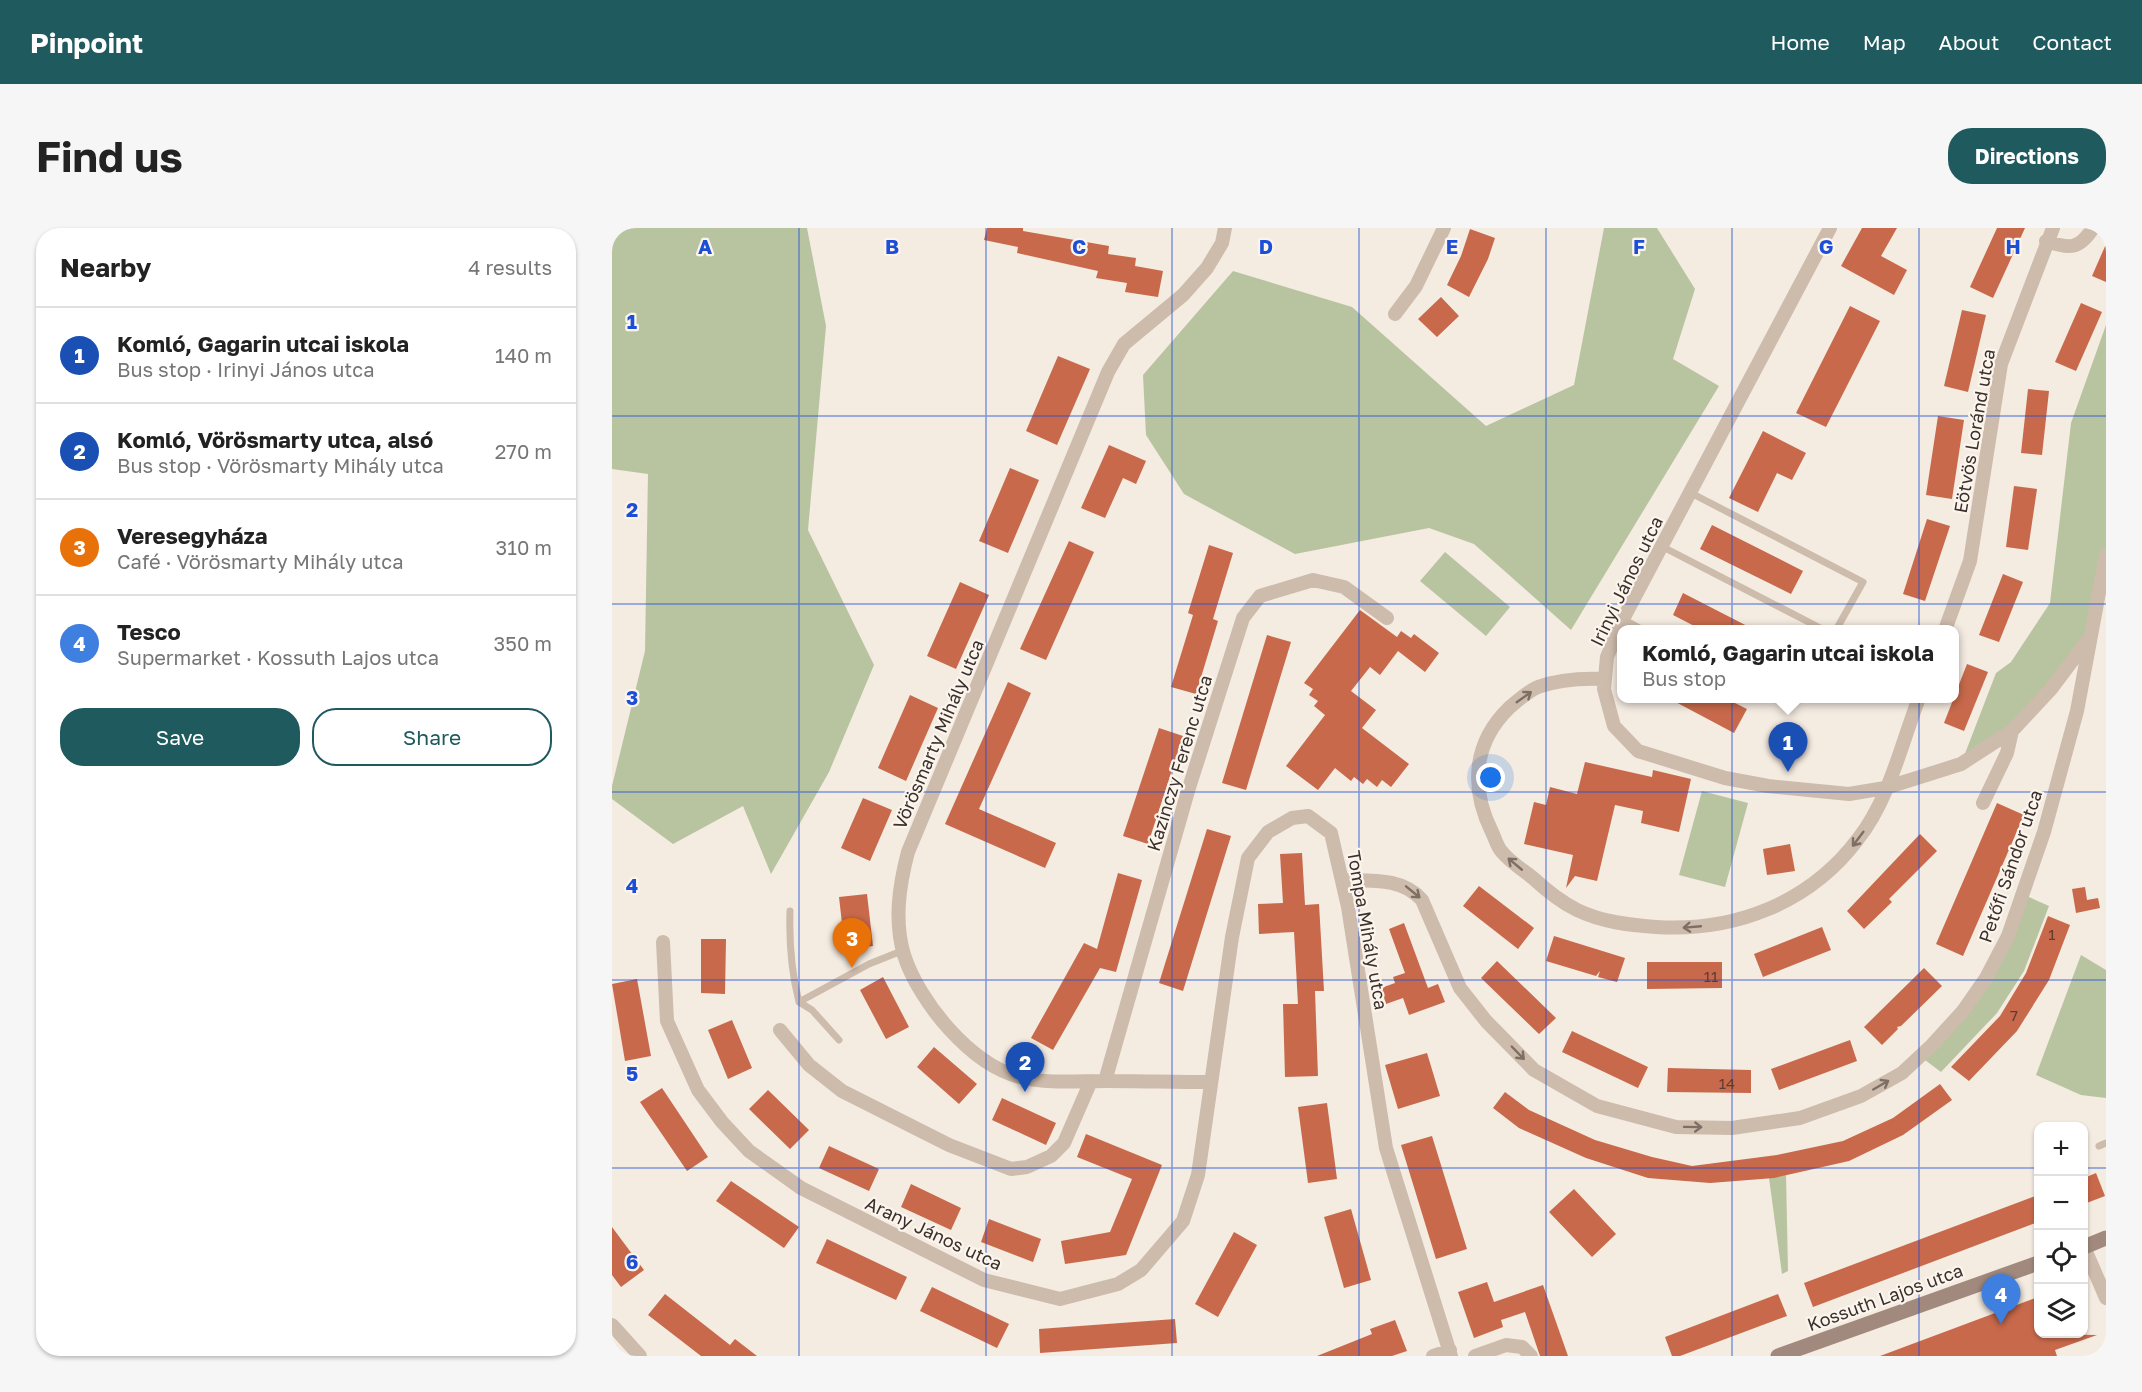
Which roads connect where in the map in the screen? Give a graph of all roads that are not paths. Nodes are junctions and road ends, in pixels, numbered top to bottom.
1 (1225, 228) edge
2 (1444, 228) edge
3 (1830, 228) edge
4 (2053, 228) edge
5 (2093, 228) edge
6 (2046, 241) junction
7 (1395, 314) dead end
8 (1690, 493) junction
9 (1661, 546) junction
10 (2106, 555) edge
11 (1388, 618) dead end
12 (1623, 619) junction
13 (1620, 625) edge
14 (1634, 625) edge
15 (1814, 625) edge
16 (1839, 625) edge
17 (1947, 625) edge
18 (1617, 633) edge
19 (2088, 639) junction
20 (1605, 679) junction
21 (1918, 703) edge
22 (2012, 732) junction
23 (1886, 788) junction
24 (1983, 802) dead end
25 (1342, 880) junction
26 (790, 911) dead end
27 (663, 942) dead end
28 (904, 950) junction
29 (800, 1002) junction
30 (780, 1030) dead end
31 (839, 1040) dead end
32 (1098, 1081) junction
33 (1210, 1082) junction
34 (2106, 1238) edge
35 (2088, 1245) edge
36 (2088, 1256) edge
37 (2034, 1264) edge
38 (2106, 1298) edge
39 (612, 1325) edge
40 (1451, 1353) edge
41 (640, 1356) edge
42 (1433, 1356) edge
43 (1475, 1356) edge
44 (1532, 1356) edge
45 (1778, 1356) edge

1 - 28 street, Vörösmarty Mihály utca
2 - 7 street
3 - 8 street, Irinyi János utca
4 - 6 street, Eötvös Loránd utca
5 - 6 street
6 - 17 street, Eötvös Loránd utca
8 - 9 street, Irinyi János utca
8 - 16 lane
9 - 12 street, Irinyi János utca
9 - 15 lane
10 - 19 street, Petőfi Sándor utca
11 - 32 street, Kazinczy Ferenc utca
12 - 13 street, Irinyi János utca
12 - 14 lane
18 - 20 street, Irinyi János utca
19 - 22 street, Irinyi János utca
25 -> 19 street, Petőfi Sándor utca
20 - 23 street, Irinyi János utca
23 -> 20 street
21 - 23 street
22 - 23 street, Irinyi János utca
22 - 24 street
25 - 33 street, Tompa Mihály utca
25 - 40 street, Tompa Mihály utca
26 - 29 lane
27 - 33 street, Arany János utca
28 - 29 lane
28 - 32 street, Vörösmarty Mihály utca
29 - 31 lane
30 - 32 street, Kazinczy Ferenc utca
32 - 33 street, Vörösmarty Mihály utca
34 - 35 main road
36 - 38 street
37 - 45 main road, Kossuth Lajos utca
39 - 41 street
40 - 42 street
43 - 44 street

